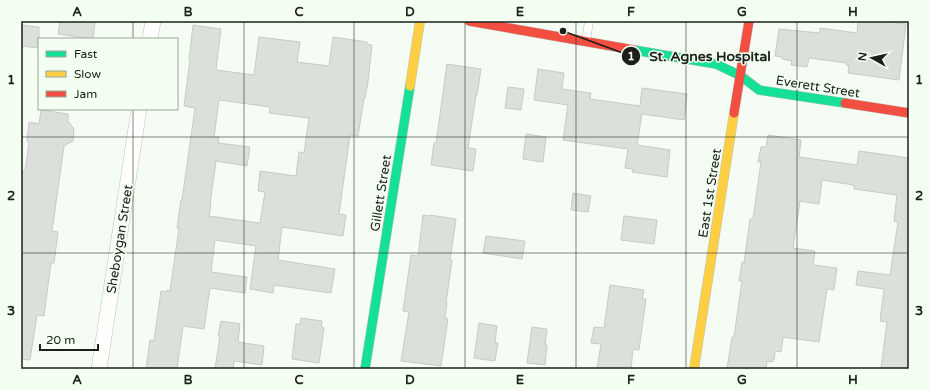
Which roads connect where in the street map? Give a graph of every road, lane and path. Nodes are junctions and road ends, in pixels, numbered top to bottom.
1 (153, 21) edge
2 (420, 21) edge
3 (469, 21) edge
4 (589, 21) edge
5 (749, 21) edge
6 (150, 38) edge
7 (586, 41) junction
8 (741, 76) junction
9 (139, 110) edge
10 (909, 113) edge
11 (99, 369) edge
12 (365, 369) edge
13 (694, 369) edge

1 - 6 street
2 - 12 street, Gillett Street
3 - 7 street, Everett Street
4 - 7 lane
5 - 8 street, East 1st Street
7 - 8 street, Everett Street
8 - 10 street, Everett Street
8 - 13 street, East 1st Street
9 - 11 street, Sheboygan Street

